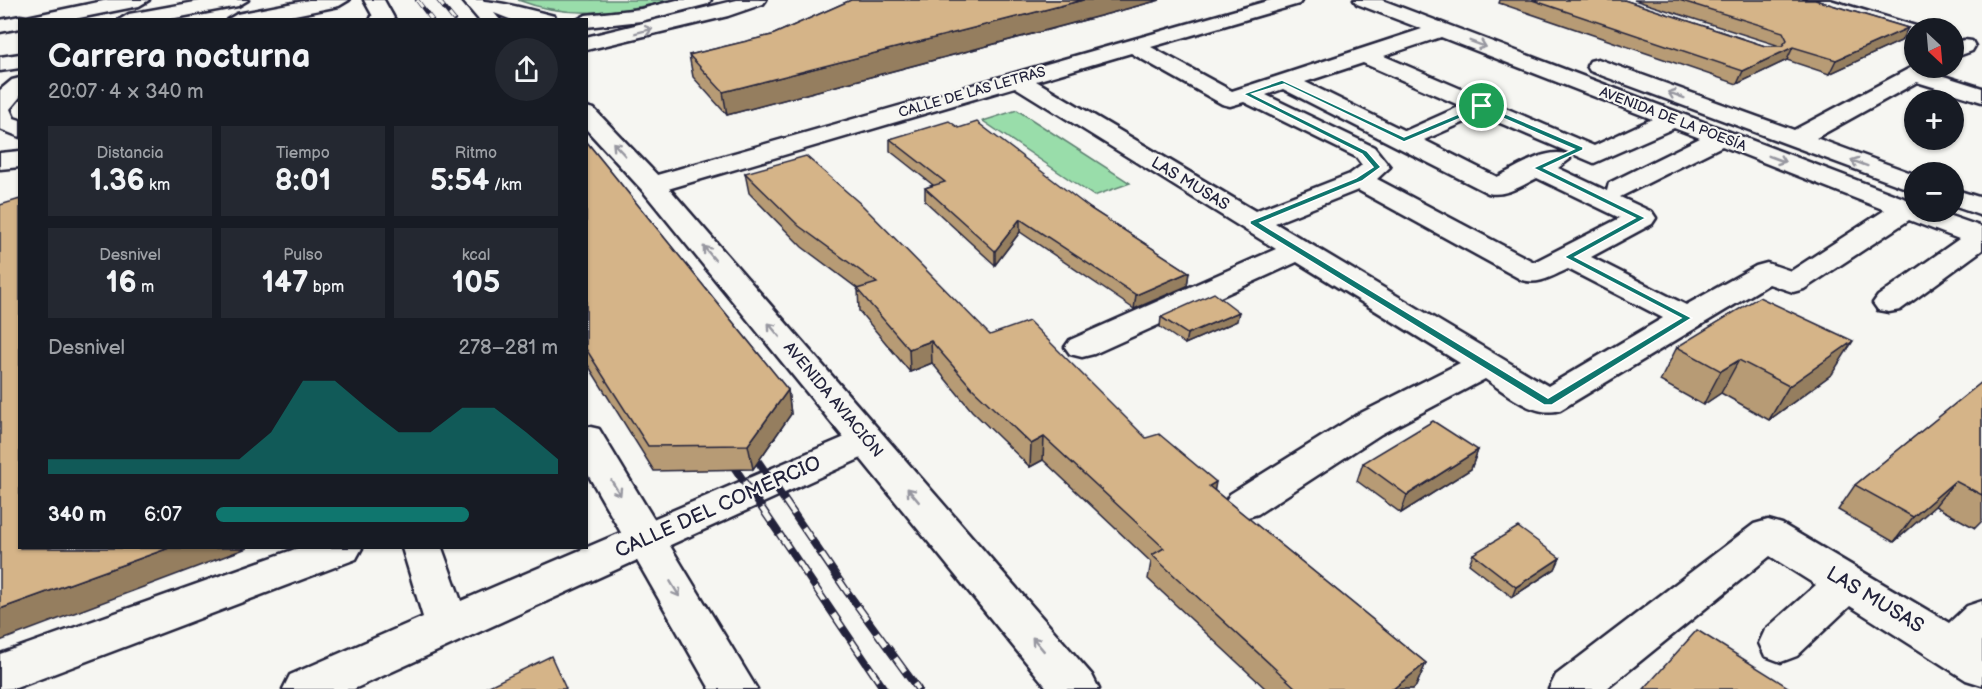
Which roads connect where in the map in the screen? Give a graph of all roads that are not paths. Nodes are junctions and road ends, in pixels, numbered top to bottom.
1 (138, 0) edge
2 (238, 0) edge
3 (339, 0) edge
4 (472, 0) edge
5 (478, 0) edge
6 (701, 0) edge
7 (756, 0) edge
8 (1292, 0) edge
9 (1365, 0) edge
10 (1420, 0) edge
11 (1820, 0) edge
12 (32, 18) edge
13 (45, 18) edge
14 (140, 18) edge
15 (247, 18) edge
16 (488, 18) edge
17 (536, 18) edge
18 (18, 20) edge
19 (588, 21) edge
20 (0, 24) edge
21 (1904, 29) edge
22 (1441, 30) junction
23 (18, 39) edge
24 (0, 43) edge
25 (588, 44) edge
26 (1133, 46) junction
27 (1363, 55) junction
28 (18, 61) edge
29 (0, 64) edge
30 (1908, 78) edge
31 (1939, 78) edge
32 (1017, 79) junction
33 (1285, 81) junction
34 (18, 87) edge
35 (1982, 95) edge
36 (1231, 99) junction
37 (0, 106) edge
38 (1482, 106) junction
39 (0, 112) edge
40 (588, 116) edge
41 (1673, 119) junction
42 (18, 129) edge
43 (1721, 137) junction
44 (1796, 139) junction
45 (1404, 140) junction
46 (18, 148) edge
47 (1580, 148) junction
48 (0, 149) edge
49 (18, 159) edge
50 (0, 161) edge
51 (1537, 168) junction
52 (1359, 180) junction
53 (652, 185) junction
54 (1618, 189) dead end
55 (1904, 193) edge
56 (1904, 194) edge
57 (1904, 201) edge
58 (1964, 201) edge
59 (1982, 208) edge
60 (1253, 222) junction
61 (1955, 222) edge
62 (1981, 237) edge
63 (1299, 250) junction
64 (1568, 257) junction
65 (1889, 303) dead end
66 (1688, 318) junction
67 (1082, 347) dead end
68 (1486, 364) junction
69 (588, 441) edge
70 (866, 441) junction
71 (1244, 504) dead end
72 (646, 539) junction
73 (339, 549) edge
74 (422, 549) edge
75 (1847, 583) junction
76 (448, 626) junction
77 (1781, 643) dead end
78 (1973, 644) edge
79 (0, 674) edge
80 (306, 689) edge
81 (734, 689) edge
82 (1076, 689) edge
83 (1572, 689) edge

1 - 12 main road
1 - 13 main road
2 - 14 main road
3 - 15 main road
4 - 16 main road
5 - 17 main road
6 - 19 main road
25 -> 7 main road
8 - 26 main road, CALLE DE LAS LETRAS
9 - 22 main road, AVENIDA DE LA POESÍA
44 -> 10 main road, AVENIDA DE LA POESÍA
11 - 21 main road
18 - 20 main road
22 - 27 main road
22 -> 41 main road, AVENIDA DE LA POESÍA
23 - 24 main road
26 - 32 main road, CALLE DE LAS LETRAS
26 - 36 main road
27 - 33 main road
27 - 38 main road
28 - 29 main road
30 - 44 main road
31 - 35 main road
32 - 53 main road, CALLE DE LAS LETRAS
32 - 60 main road, LAS MUSAS
33 - 36 main road
33 - 45 main road
34 - 37 main road
36 - 52 main road
38 - 45 main road
38 - 47 main road
39 - 42 main road
53 -> 40 main road, AVENIDA AVIACIÓN
41 - 43 main road, AVENIDA DE LA POESÍA
41 - 47 main road
43 - 54 main road
43 -> 56 main road, AVENIDA DE LA POESÍA
55 -> 44 main road, AVENIDA DE LA POESÍA
45 - 51 main road
46 - 48 main road
47 - 51 main road
49 - 50 main road
51 - 64 main road
52 - 60 main road
52 - 64 main road
70 -> 53 main road, AVENIDA AVIACIÓN
57 - 66 main road
58 - 59 main road
60 - 63 main road, LAS MUSAS
61 - 62 main road, AVENIDA DE LA POESÍA
62 - 65 main road
63 - 67 main road
63 - 68 main road, LAS MUSAS
64 - 66 main road
66 - 68 main road, LAS MUSAS
68 - 71 main road
69 -> 72 main road
70 - 72 main road, CALLE DEL COMERCIO
82 -> 70 main road, AVENIDA AVIACIÓN
72 - 76 main road, CALLE DEL COMERCIO
72 -> 81 main road
73 - 79 main road
74 - 76 main road
75 - 77 main road
75 - 78 main road, LAS MUSAS
75 - 83 main road, LAS MUSAS
76 - 80 main road, CALLE DEL COMERCIO

